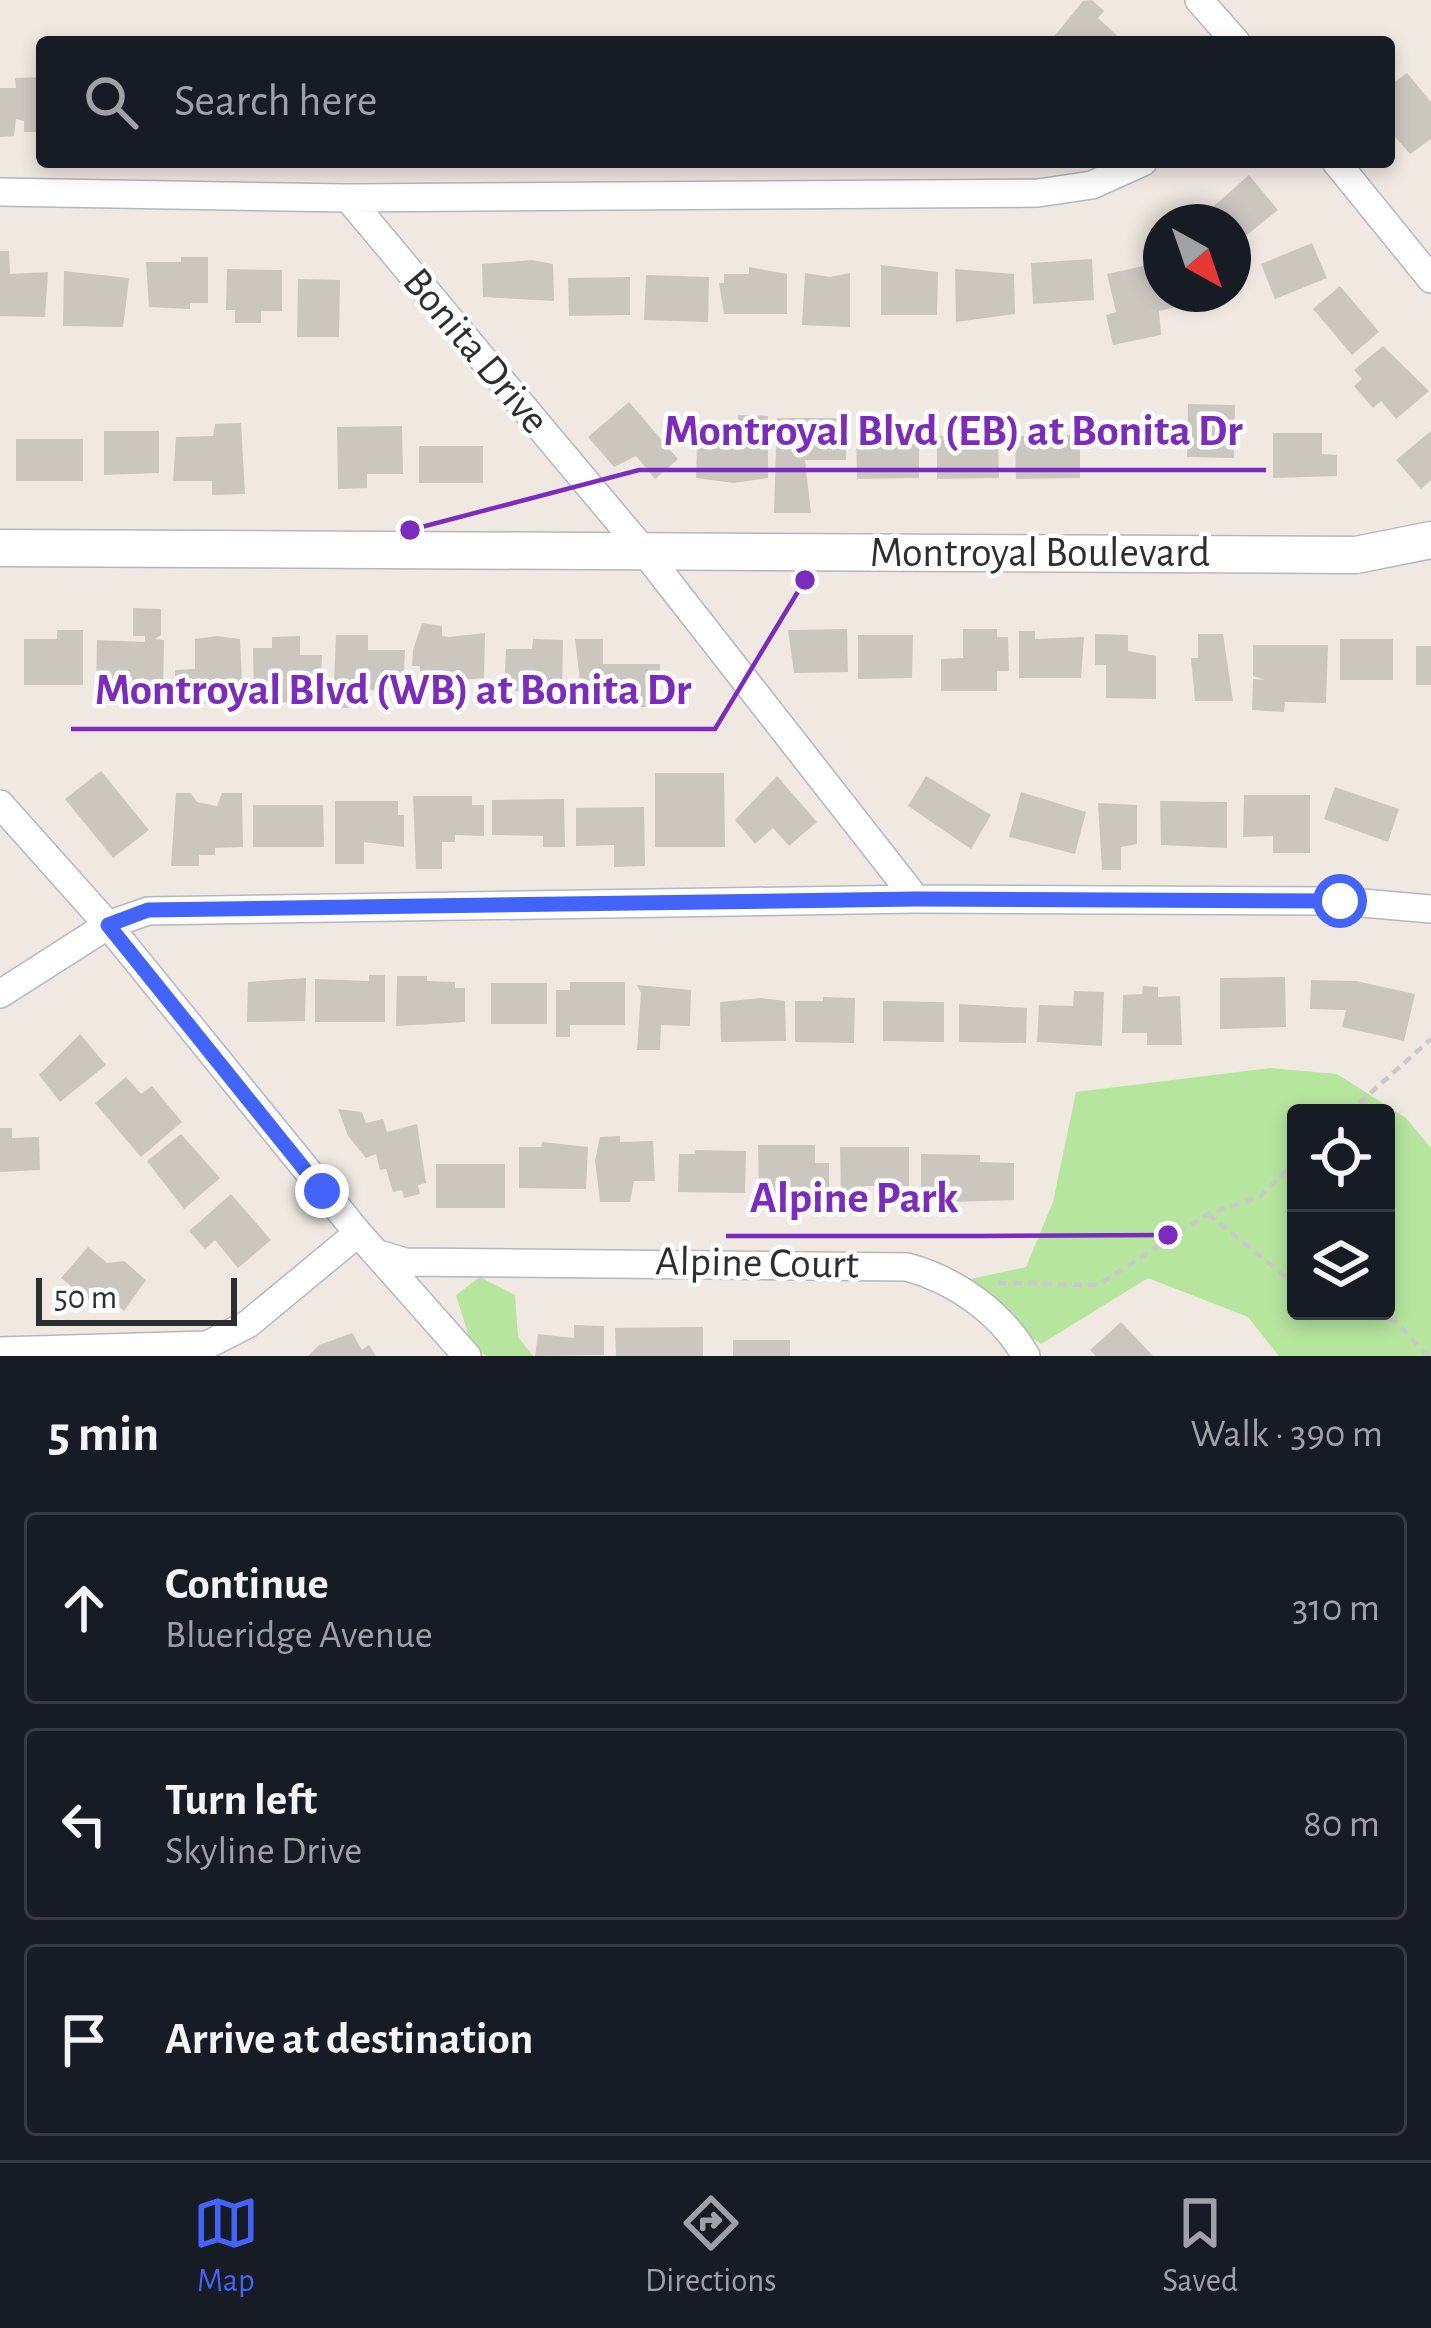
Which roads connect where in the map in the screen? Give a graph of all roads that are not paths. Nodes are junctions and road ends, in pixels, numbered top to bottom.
1 (1199, 0) edge
2 (1231, 36) edge
3 (1130, 168) edge
4 (1341, 168) edge
5 (0, 192) edge
6 (348, 198) junction
7 (1431, 278) edge
8 (1431, 540) edge
9 (0, 548) edge
10 (643, 550) junction
11 (0, 804) edge
12 (916, 899) junction
13 (1431, 909) edge
14 (108, 925) junction
15 (0, 994) edge
16 (358, 1233) junction
17 (382, 1256) junction
18 (0, 1351) edge
19 (467, 1356) edge
20 (1026, 1356) edge

1 - 2 street
3 - 6 street
4 - 7 street
5 - 6 street
6 - 10 street, Bonita Drive
8 - 10 street, Montroyal Boulevard
9 - 10 street, Montroyal Boulevard
10 - 12 street, Bonita Drive
11 - 14 street
12 - 13 street
12 - 14 street
14 - 15 street
14 - 16 street
16 - 17 street
16 - 18 street
17 - 19 street
17 - 20 street, Alpine Court

